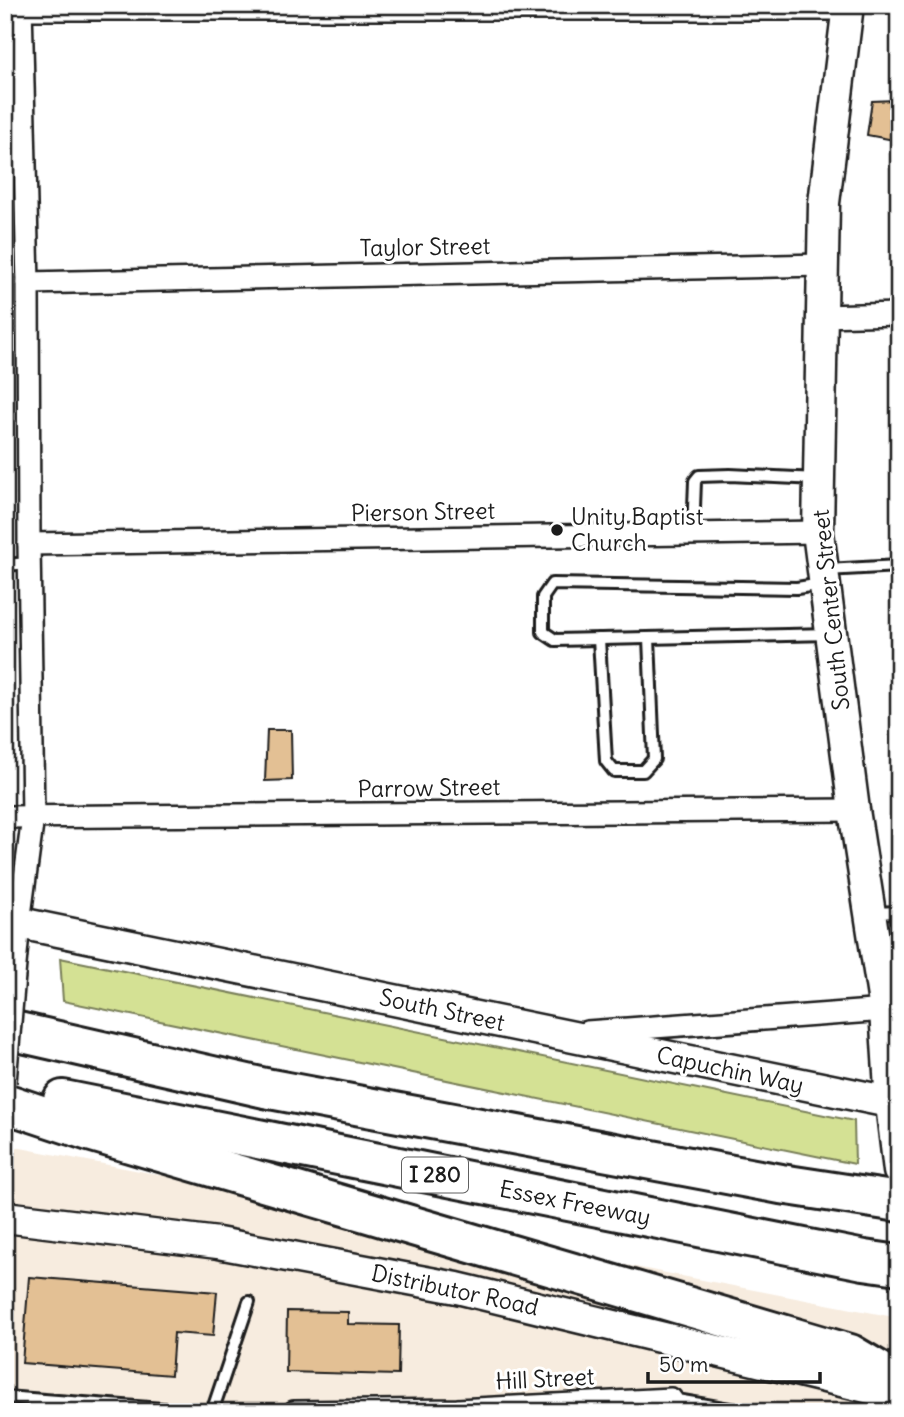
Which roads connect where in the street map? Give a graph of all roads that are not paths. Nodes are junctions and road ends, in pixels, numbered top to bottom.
1 (21, 7) edge
2 (353, 7) edge
3 (644, 7) edge
4 (848, 7) edge
5 (822, 264) junction
6 (28, 283) junction
7 (899, 314) edge
8 (821, 316) junction
9 (819, 480) junction
10 (818, 532) junction
11 (693, 534) junction
12 (29, 553) junction
13 (5, 565) edge
14 (899, 566) edge
15 (824, 577) junction
16 (831, 634) junction
17 (649, 638) junction
18 (599, 639) junction
19 (854, 810) junction
20 (5, 817) edge
21 (33, 817) junction
22 (884, 913) edge
23 (12, 921) edge
24 (885, 1010) junction
25 (5, 1029) edge
26 (561, 1034) junction
27 (5, 1085) edge
28 (5, 1103) edge
29 (895, 1104) edge
30 (897, 1158) edge
31 (899, 1202) edge
32 (5, 1217) edge
33 (899, 1265) edge
34 (248, 1302) dead end
35 (899, 1383) edge
36 (899, 1395) edge
37 (5, 1397) edge
38 (671, 1399) joint
39 (499, 1410) edge
40 (202, 1412) edge
41 (212, 1412) edge
42 (294, 1412) edge
43 (747, 1412) edge

1 - 2 street
1 - 6 street
2 - 3 street
3 - 4 street
4 - 5 main road, South Center Street
5 - 6 street, Taylor Street
5 - 8 main road, South Center Street
6 - 12 street
7 - 8 street
8 - 9 main road, South Center Street
9 - 10 main road, South Center Street
9 - 11 lane
10 - 11 street, Pierson Street
10 - 15 main road, South Center Street
11 - 12 street, Pierson Street
12 - 13 lane
12 - 21 street
14 - 15 lane
15 - 16 main road, South Center Street
15 - 18 lane
16 - 17 lane
16 - 19 main road, South Center Street
17 - 18 lane
17 - 18 lane
19 - 21 street, Parrow Street
19 - 22 main road, South Center Street
20 - 21 street, Parrow Street
21 - 23 street
22 - 24 main road, South Center Street
23 - 26 main road, South Street
23 - 27 street, bridge
24 - 26 street, South Street
24 - 29 main road, South Center Street
25 - 31 highway, I 280
26 - 29 main road, Capuchin Way
27 - 33 highway, Essex Freeway / I 280
28 - 35 highway
29 - 30 main road, South Center Street
32 - 36 main road, Distributor Road
34 - 41 lane
37 - 40 lane
38 - 39 street, Hill Street
38 - 43 lane
39 - 42 street, Hill Street

